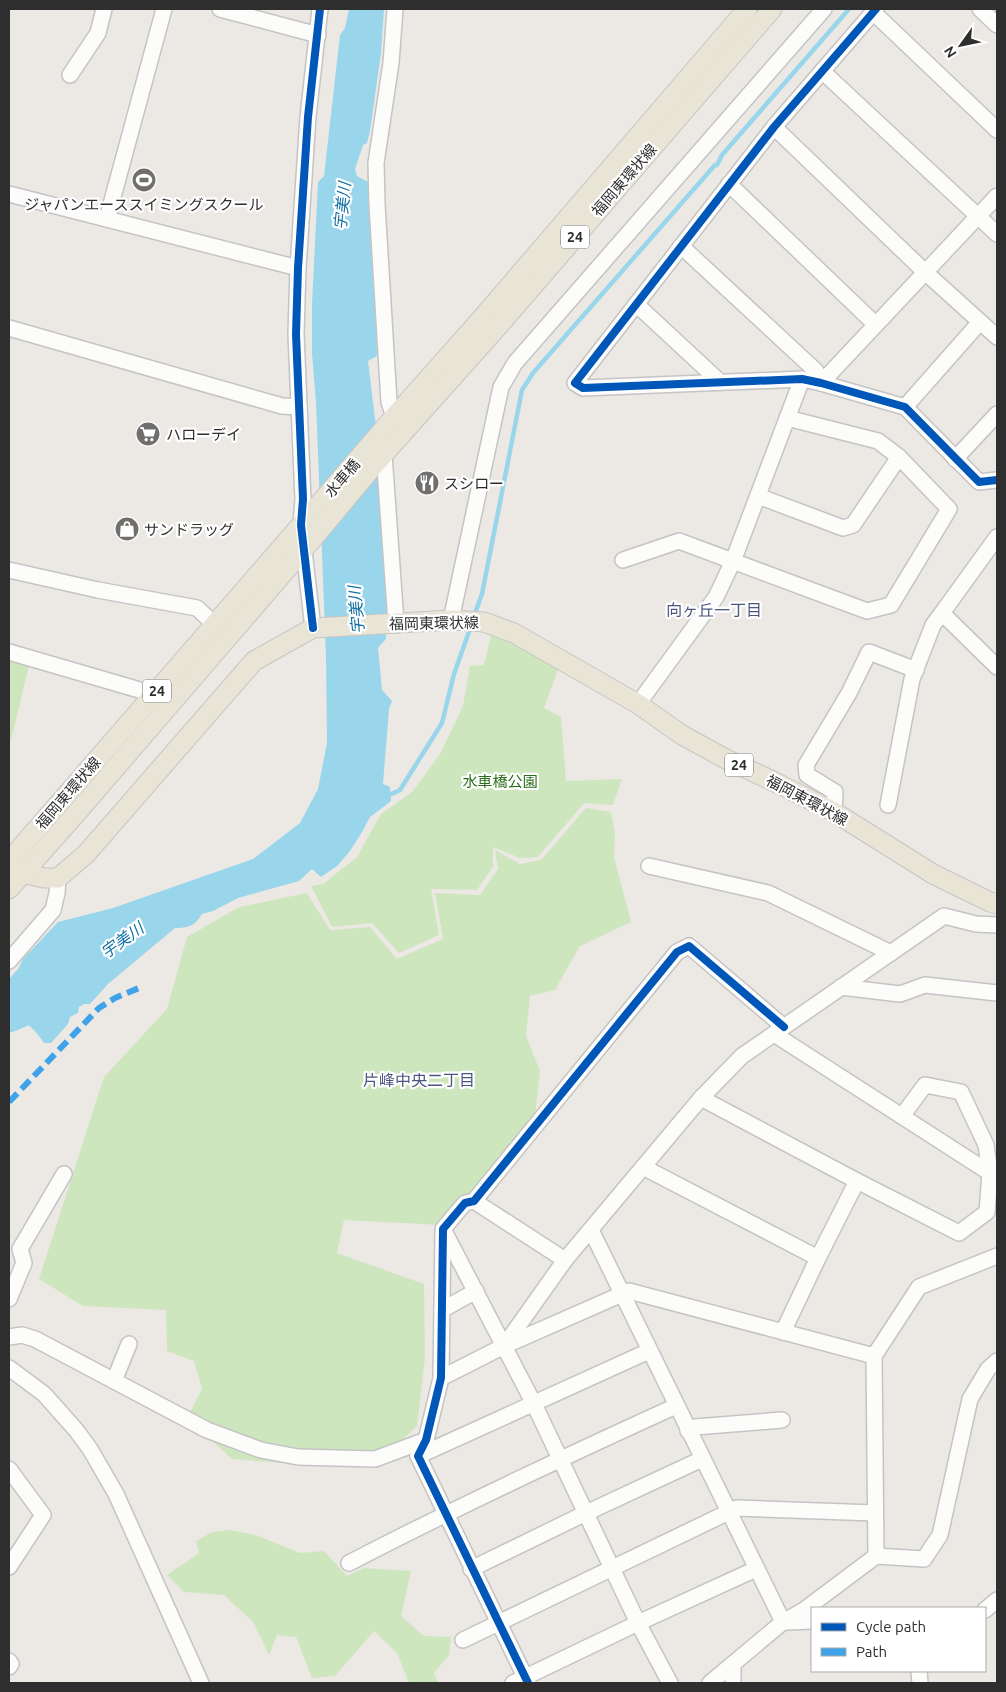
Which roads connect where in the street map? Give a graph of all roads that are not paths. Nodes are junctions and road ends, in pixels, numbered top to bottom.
1 (104, 9) edge
2 (164, 9) edge
3 (220, 9) edge
4 (320, 9) edge
5 (394, 9) edge
6 (747, 9) edge
7 (772, 9) edge
8 (824, 9) edge
9 (980, 9) edge
10 (874, 10) edge
11 (997, 25) edge
12 (318, 35) junction
13 (822, 71) junction
14 (70, 75) dead end
15 (774, 127) junction
16 (997, 130) edge
17 (729, 184) junction
18 (9, 194) edge
19 (997, 196) edge
20 (978, 216) junction
21 (107, 219) junction
22 (997, 234) edge
23 (681, 246) junction
24 (298, 268) junction
25 (926, 272) junction
26 (636, 304) junction
27 (980, 322) junction
28 (875, 324) junction
29 (9, 328) edge
30 (997, 337) edge
31 (802, 379) junction
32 (720, 382) junction
33 (821, 383) junction
34 (298, 406) junction
35 (905, 406) junction
36 (997, 414) edge
37 (394, 417) junction
38 (787, 418) junction
39 (379, 435) joint
40 (898, 457) junction
41 (955, 458) junction
42 (380, 459) junction
43 (997, 480) edge
44 (758, 496) junction
45 (303, 523) junction
46 (997, 537) edge
47 (306, 546) junction
48 (622, 560) dead end
49 (733, 561) junction
50 (9, 570) edge
51 (942, 613) junction
52 (454, 621) junction
53 (392, 624) junction
54 (215, 625) junction
55 (318, 627) junction
56 (9, 652) edge
57 (997, 667) edge
58 (916, 670) junction
59 (152, 697) junction
60 (638, 704) junction
61 (888, 805) dead end
62 (834, 812) junction
63 (649, 866) dead end
64 (13, 869) edge
65 (58, 878) junction
66 (9, 889) edge
67 (997, 904) edge
68 (997, 925) edge
69 (891, 953) junction
70 (9, 960) edge
71 (841, 987) junction
72 (997, 993) edge
73 (779, 1030) junction
74 (701, 1098) junction
75 (902, 1116) junction
76 (643, 1167) junction
77 (990, 1173) junction
78 (64, 1174) dead end
79 (857, 1181) junction
80 (474, 1201) junction
81 (443, 1229) junction
82 (591, 1230) junction
83 (997, 1256) edge
84 (818, 1258) junction
85 (564, 1260) junction
86 (476, 1291) junction
87 (622, 1294) junction
88 (9, 1299) edge
89 (442, 1310) junction
90 (783, 1332) junction
91 (9, 1338) edge
92 (130, 1344) dead end
93 (504, 1346) junction
94 (649, 1351) junction
95 (874, 1356) junction
96 (997, 1361) edge
97 (9, 1368) edge
98 (441, 1378) junction
99 (114, 1381) junction
100 (534, 1404) junction
101 (676, 1406) junction
102 (782, 1420) dead end
103 (688, 1431) junction
104 (426, 1440) junction
105 (418, 1456) junction
106 (559, 1459) junction
107 (702, 1460) junction
108 (9, 1469) edge
109 (729, 1512) junction
110 (586, 1513) junction
111 (875, 1513) junction
112 (445, 1514) junction
113 (876, 1556) junction
114 (349, 1563) dead end
115 (9, 1568) edge
116 (612, 1568) junction
117 (471, 1569) junction
118 (756, 1569) junction
119 (997, 1600) edge
120 (986, 1609) edge
121 (811, 1621) edge
122 (499, 1622) junction
123 (783, 1622) junction
124 (638, 1623) junction
125 (463, 1640) dead end
126 (733, 1664) junction
127 (522, 1681) edge
128 (666, 1682) edge
129 (201, 1683) edge
130 (710, 1683) edge
131 (733, 1683) edge

1 - 14 street
2 - 21 street
3 - 12 street
4 - 12 street
5 - 37 street
6 - 37 main road, 福岡東環状線 / 24
7 - 42 main road, 福岡東環状線 / 24
8 - 52 street
9 - 11 street
10 - 13 street
10 - 16 street
12 - 24 street
13 - 15 street
13 - 20 street
15 - 17 street
15 - 25 street
17 - 23 street
17 - 28 street
18 - 21 street
19 - 20 street
20 - 22 street
20 - 25 street
21 - 24 street
23 - 26 street
23 - 33 street
24 - 34 street
25 - 27 street
25 - 28 street
26 - 32 street
26 - 32 street
27 - 30 street
27 - 35 street
28 - 33 street
29 - 34 street
31 - 32 street
31 - 33 street
31 - 38 street
33 - 35 street
34 - 45 street
35 - 41 street
36 - 41 street
37 - 39 main road, 福岡東環状線 / 24
38 - 40 street
38 - 44 street
39 - 45 main road, 水車橋 / 24
40 - 44 street
40 - 49 street
41 - 43 street
42 - 47 main road, 水車橋 / 24
42 - 53 street
44 - 49 street
45 - 47 street
45 - 54 main road, 福岡東環状線 / 24
46 - 51 street
47 - 55 street
47 - 64 main road, 福岡東環状線 / 24
48 - 49 street
49 - 60 street
50 - 54 street
51 - 57 street
51 - 58 street
52 - 53 main road, 福岡東環状線 / 24
52 - 60 main road, 福岡東環状線 / 24
53 - 55 main road, 福岡東環状線 / 24
54 - 59 main road, 福岡東環状線 / 24
55 - 65 main road, 福岡東環状線 / 24
56 - 59 street
58 - 61 street
58 - 62 street
59 - 64 main road, 福岡東環状線 / 24
60 - 62 main road, 福岡東環状線 / 24
62 - 67 main road, 福岡東環状線 / 24
63 - 69 street
64 - 65 main road
64 - 66 main road, 福岡東環状線 / 24
65 - 70 street
68 - 69 street
69 - 71 street
71 - 72 street
71 - 73 street
73 - 74 street
73 - 75 street
73 - 80 street
74 - 76 street
74 - 79 street
75 - 77 street
75 - 77 street
76 - 82 street
76 - 84 street
77 - 79 street
78 - 88 street
79 - 84 street
80 - 81 street
80 - 85 street
81 - 86 street
81 - 89 street
82 - 85 street
82 - 87 street
83 - 95 street
84 - 90 street
85 - 93 street
86 - 89 street
86 - 93 street
87 - 90 street
87 - 93 street
87 - 94 street
89 - 98 street
90 - 95 street
91 - 99 street
92 - 99 street
93 - 98 street
93 - 100 street
94 - 100 street
94 - 101 street
95 - 111 street
96 - 113 street
97 - 129 street
98 - 104 street
99 - 104 street
100 - 105 street
100 - 106 street
101 - 103 street
101 - 106 street
102 - 103 street
103 - 107 street
104 - 105 street
105 - 112 street
106 - 110 street
106 - 112 street
107 - 109 street
107 - 110 street
108 - 115 street
109 - 111 street
109 - 116 street
109 - 118 street
110 - 116 street
110 - 117 street
111 - 113 street
112 - 114 street
112 - 117 street
113 - 123 street
116 - 122 street
116 - 124 street
117 - 122 street
118 - 123 street
118 - 124 street
119 - 120 street
121 - 123 street
122 - 125 street
122 - 127 street
123 - 126 street
124 - 127 street
124 - 128 street
126 - 130 street
126 - 131 street

